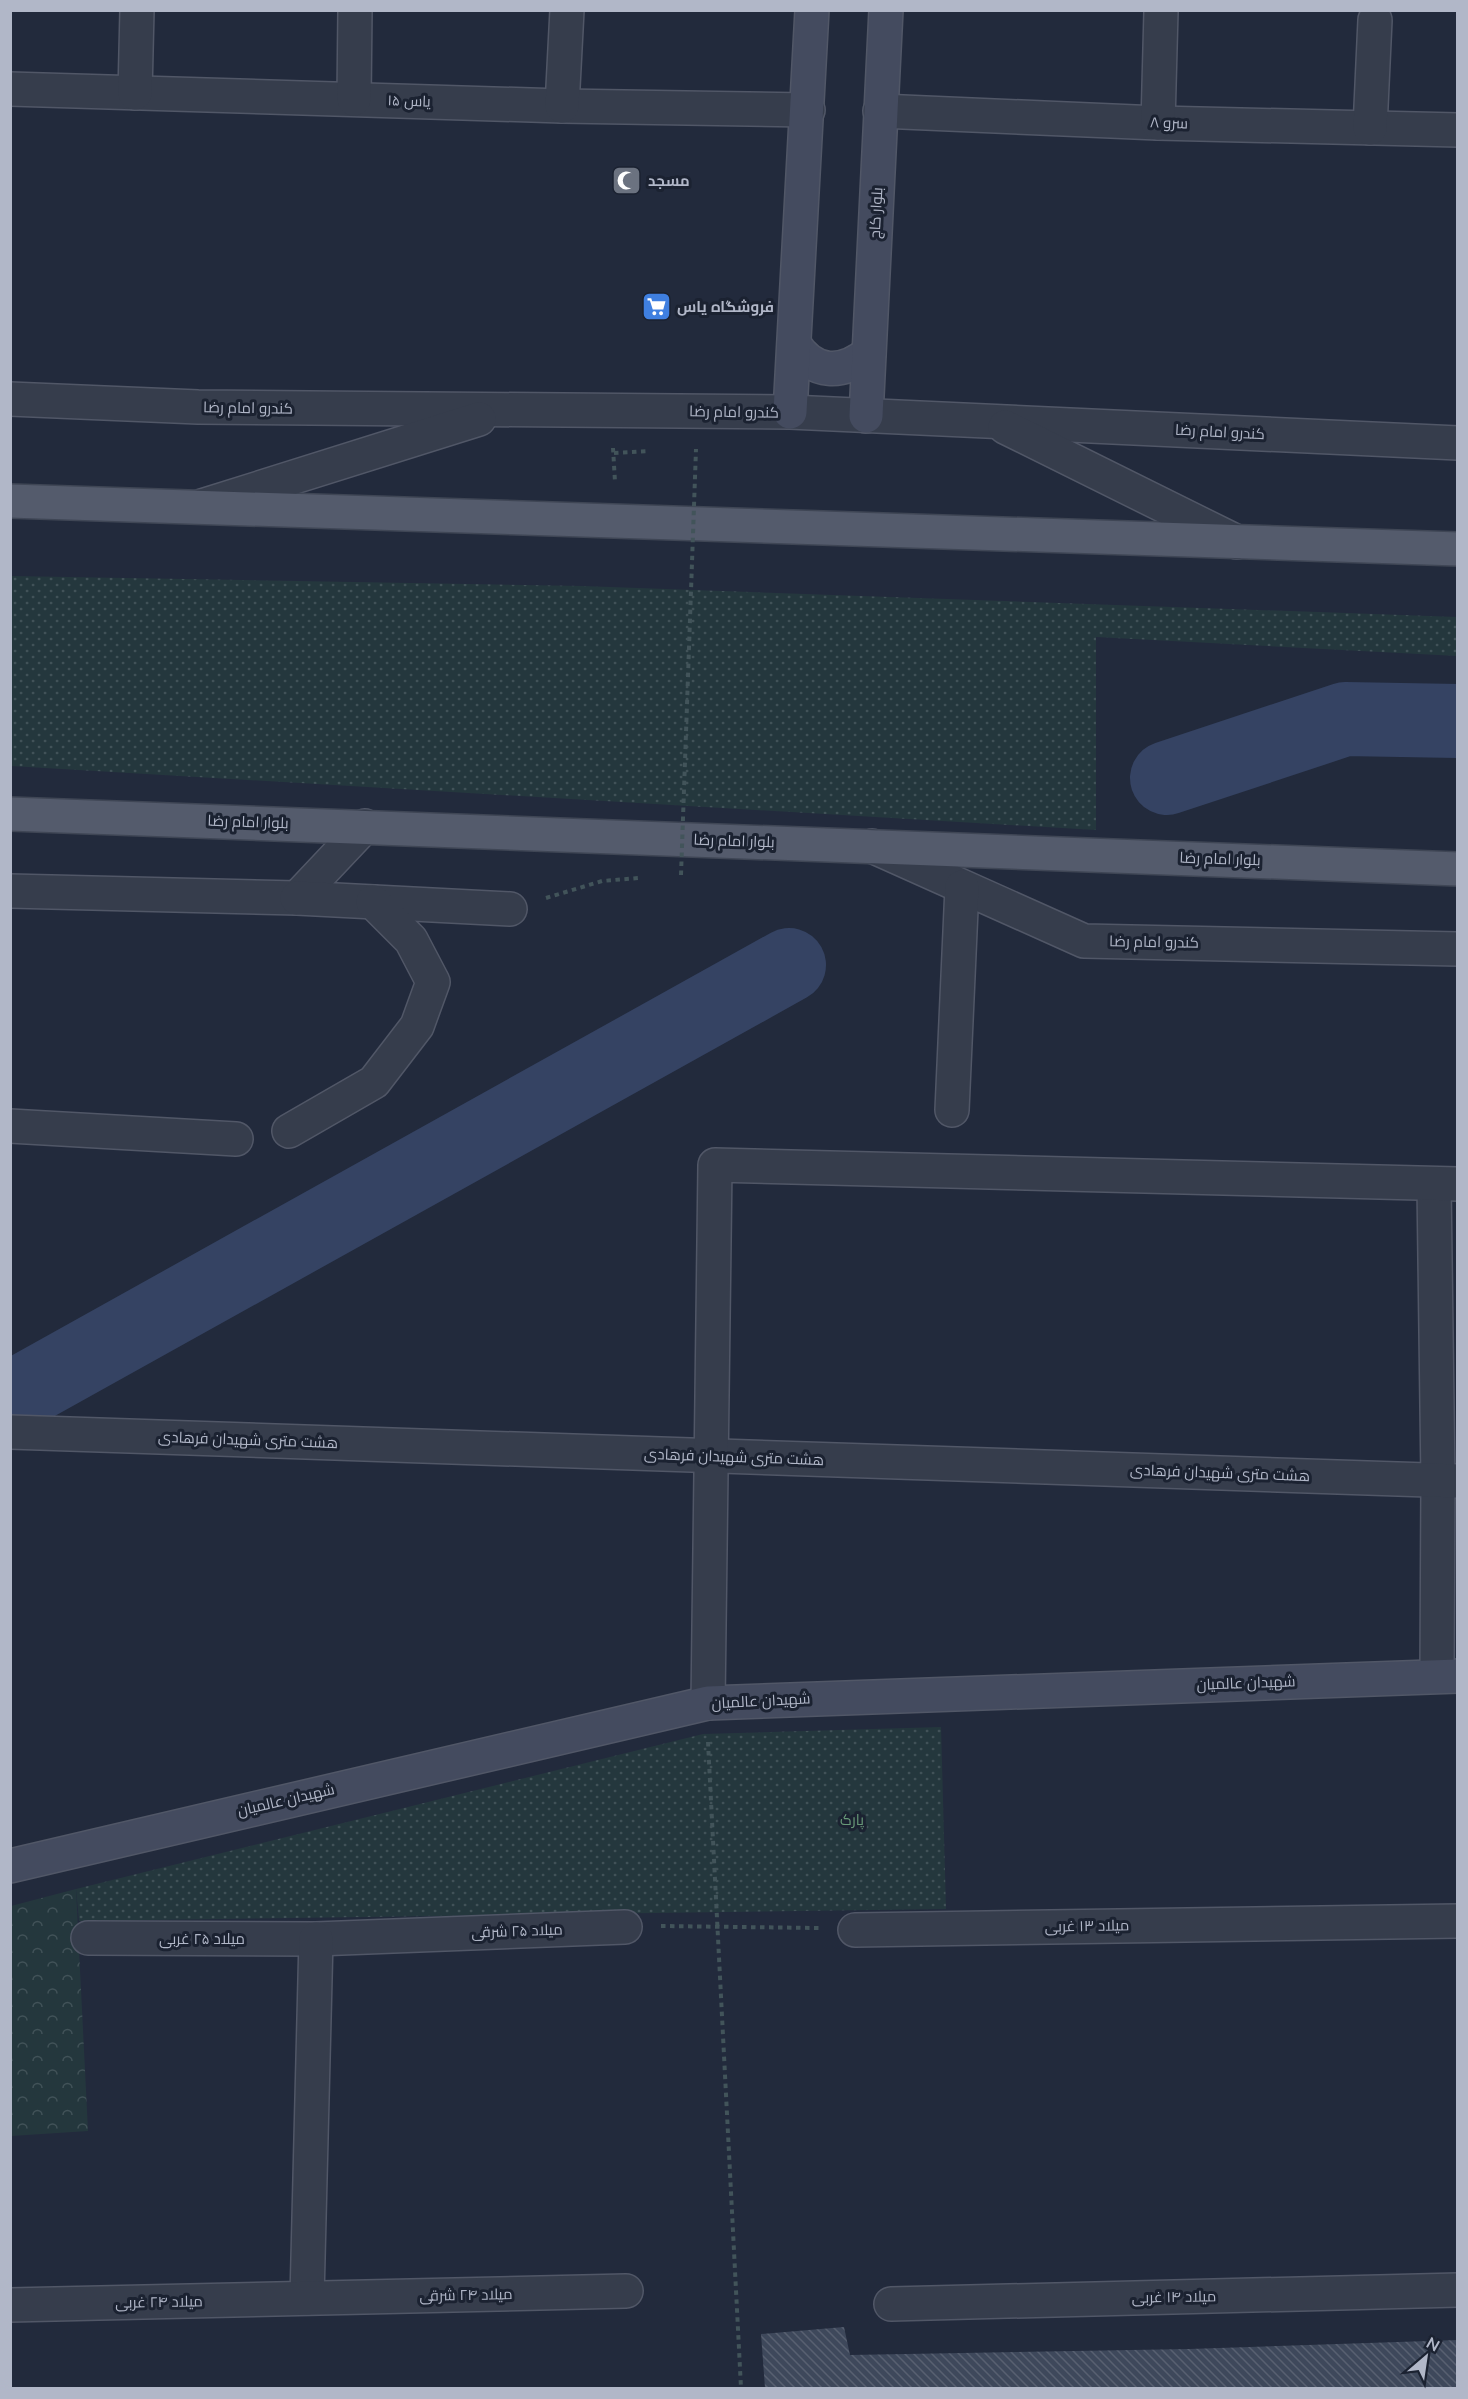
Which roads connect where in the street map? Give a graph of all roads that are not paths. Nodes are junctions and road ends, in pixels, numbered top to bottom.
1 (137, 10) edge
2 (355, 10) edge
3 (567, 10) edge
4 (812, 10) edge
5 (886, 10) edge
6 (1161, 11) edge
7 (1375, 20) dead end
8 (10, 89) edge
9 (135, 93) junction
10 (354, 99) junction
11 (562, 106) junction
12 (807, 110) junction
13 (880, 111) junction
14 (1158, 123) junction
15 (1370, 128) junction
16 (1458, 130) edge
17 (794, 344) junction
18 (869, 353) junction
19 (10, 399) edge
20 (507, 410) junction
21 (790, 412) junction
22 (866, 416) junction
23 (995, 422) junction
24 (1458, 443) edge
25 (10, 501) edge
26 (195, 508) junction
27 (1238, 542) junction
28 (1458, 549) edge
29 (10, 814) edge
30 (365, 826) junction
31 (871, 845) junction
32 (1458, 869) edge
33 (962, 887) junction
34 (10, 891) edge
35 (297, 898) junction
36 (373, 902) junction
37 (510, 909) road end
38 (1458, 948) edge
39 (952, 1110) dead end
40 (10, 1126) edge
41 (289, 1131) dead end
42 (236, 1139) dead end
43 (1446, 1184) edge
44 (10, 1432) edge
45 (711, 1456) junction
46 (1448, 1481) edge
47 (1447, 1676) edge
48 (708, 1703) junction
49 (14, 1863) edge
50 (1458, 1921) edge
51 (625, 1927) road end
52 (855, 1930) road end
53 (88, 1938) dead end
54 (316, 1939) junction
55 (1458, 2290) edge
56 (626, 2291) dead end
57 (306, 2298) junction
58 (891, 2304) dead end
59 (10, 2305) edge

1 - 9 street
2 - 10 street
3 - 11 street
4 - 12 street
5 - 13 street, بلوار کاج
6 - 14 street
7 - 15 street
8 - 9 street, یاس ۱۵
9 - 10 street, یاس ۱۵
10 - 11 street, یاس ۱۵
11 - 12 street, یاس ۱۵
12 - 17 street
13 - 14 street, سرو ۸
13 - 18 street, بلوار کاج
14 - 15 street, سرو ۸
15 - 16 street, سرو ۸
17 - 18 street
17 - 21 street
18 - 22 street, بلوار کاج
19 - 20 street, کندرو امام رضا
20 - 21 street, کندرو امام رضا
20 - 26 street
21 - 22 street, کندرو امام رضا
22 - 23 street, کندرو امام رضا
23 - 24 street, کندرو امام رضا
23 - 27 street
25 - 26 main road
26 - 27 main road
27 - 28 main road
29 - 30 main road, بلوار امام رضا
30 - 31 main road, بلوار امام رضا
30 - 35 street
31 - 32 main road, بلوار امام رضا
31 - 33 street, کندرو امام رضا
33 - 38 street, کندرو امام رضا
33 - 39 street
34 - 35 street
35 - 36 street
36 - 37 street
36 - 41 street
40 - 42 street
43 - 45 street
43 - 46 street
44 - 45 street, هشت متری شهیدان فرهادی
45 - 46 street, هشت متری شهیدان فرهادی
45 - 48 street
46 - 47 street
47 - 48 street, شهیدان عالمیان
48 - 49 street, شهیدان عالمیان
50 - 52 street, میلاد ۱۳ غربی
51 - 54 street, میلاد ۲۵ شرقی
53 - 54 street, میلاد ۲۵ غربی
54 - 57 street
55 - 58 street, میلاد ۱۴ غربی
56 - 57 street, میلاد ۲۴ شرقی
57 - 59 street, میلاد ۲۴ غربی

